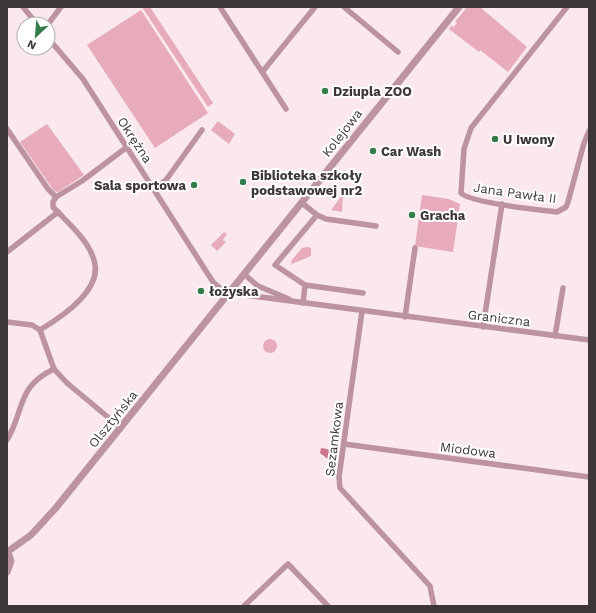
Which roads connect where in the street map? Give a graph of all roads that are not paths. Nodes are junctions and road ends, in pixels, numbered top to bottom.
1 (23, 7) edge
2 (61, 7) edge
3 (220, 7) edge
4 (315, 7) edge
5 (344, 7) edge
6 (459, 7) edge
7 (567, 7) edge
8 (30, 16) edge
9 (54, 16) edge
10 (56, 47) edge
11 (398, 52) dead end
12 (263, 71) junction
13 (286, 109) dead end
14 (7, 129) edge
15 (202, 130) dead end
16 (589, 131) edge
17 (127, 147) junction
18 (154, 189) junction
19 (56, 197) junction
20 (302, 203) junction
21 (502, 204) junction
22 (58, 212) junction
23 (317, 215) junction
24 (376, 226) dead end
25 (415, 248) dead end
26 (7, 252) edge
27 (244, 274) junction
28 (305, 285) junction
29 (563, 288) dead end
30 (230, 293) junction
31 (363, 293) dead end
32 (301, 303) junction
33 (362, 311) junction
34 (405, 317) junction
35 (7, 322) edge
36 (483, 327) junction
37 (40, 330) junction
38 (555, 336) junction
39 (589, 340) edge
40 (54, 369) junction
41 (121, 428) junction
42 (7, 440) edge
43 (344, 444) junction
44 (589, 476) edge
45 (8, 552) edge
46 (7, 572) edge
47 (244, 606) edge
48 (328, 606) edge
49 (434, 606) edge

1 - 8 street
2 - 9 street
3 - 12 street
4 - 12 street
5 - 11 street
6 - 20 street, Kolejowa
7 - 21 street, Jana Pawła II
10 - 17 street, Okrężna
12 - 13 street
14 - 19 street
15 - 18 street
16 - 21 street, Jana Pawła II
17 - 18 street, Okrężna
17 - 19 street
18 - 30 street, Okrężna
19 - 22 street
20 - 23 street
20 - 27 street, Kolejowa
21 - 36 street
22 - 26 street
22 - 37 street
23 - 24 street
23 - 28 street
25 - 34 street
27 - 30 street, Kolejowa
27 - 32 street, Graniczna
28 - 31 street
28 - 32 street
29 - 38 street
30 - 32 street, Graniczna
30 - 41 street, Olsztyńska
32 - 33 street, Graniczna
33 - 34 street, Graniczna
33 - 43 street, Sezamkowa
34 - 36 street, Graniczna
35 - 37 street
36 - 38 street, Graniczna
37 - 40 street
38 - 39 street, Graniczna
40 - 41 street
40 - 42 street
41 - 45 street, Olsztyńska
43 - 44 street, Miodowa
43 - 49 street, Sezamkowa
45 - 46 street
47 - 48 street

